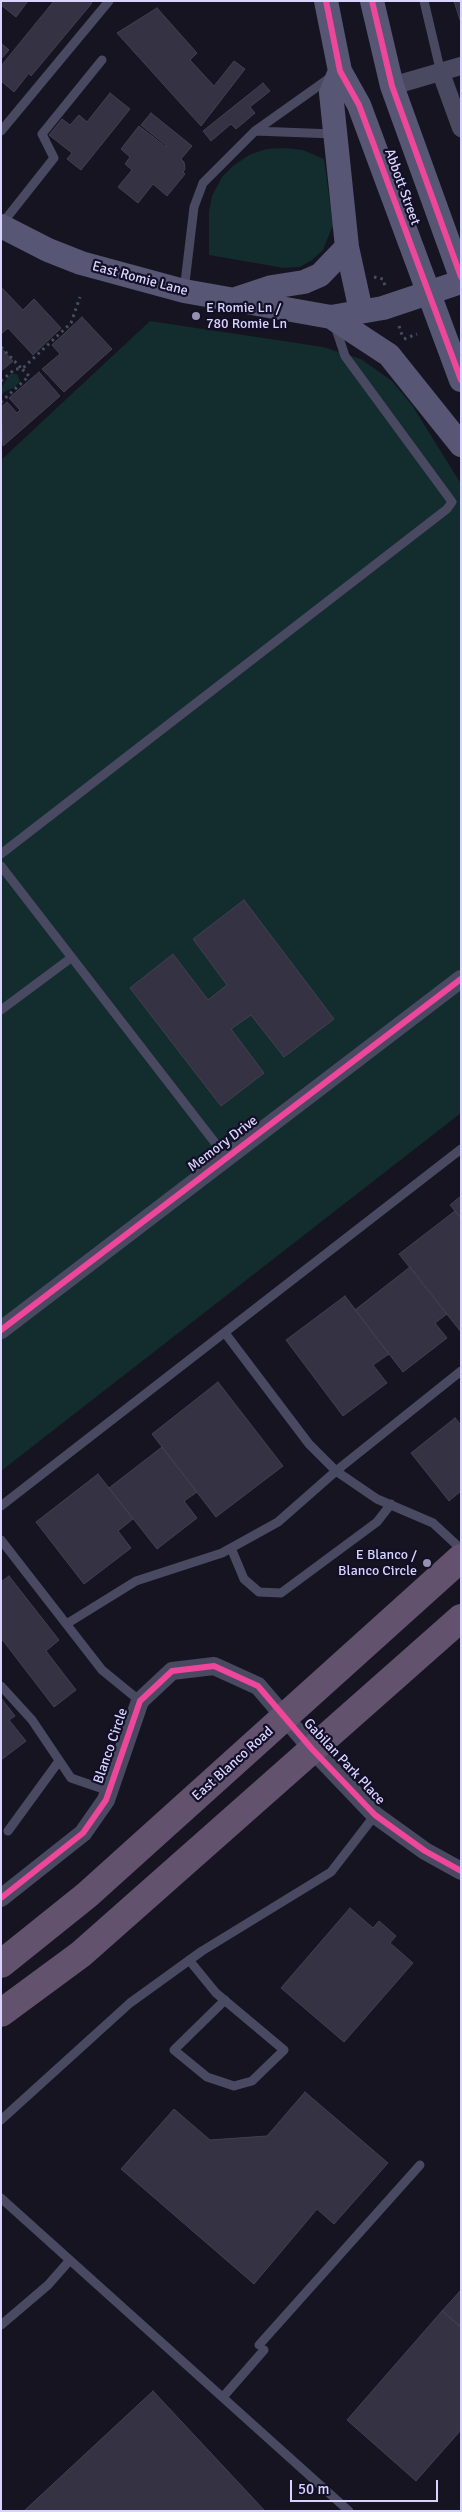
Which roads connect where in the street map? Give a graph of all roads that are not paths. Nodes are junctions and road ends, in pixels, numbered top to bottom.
1 (109, 1) edge
2 (326, 1) edge
3 (372, 1) edge
4 (424, 1) edge
5 (102, 60) dead end
6 (461, 66) edge
7 (340, 71) junction
8 (441, 73) junction
9 (392, 86) junction
10 (461, 128) edge
11 (1, 131) edge
12 (254, 131) junction
13 (336, 134) junction
14 (1, 225) edge
15 (347, 246) junction
16 (461, 277) edge
17 (461, 282) edge
18 (184, 291) junction
19 (428, 293) junction
20 (229, 301) junction
21 (361, 311) junction
22 (331, 318) junction
23 (461, 380) edge
24 (461, 445) edge
25 (1, 854) edge
26 (1, 866) edge
27 (71, 958) junction
28 (461, 979) edge
29 (1, 1010) edge
30 (461, 1149) edge
31 (226, 1157) junction
32 (3, 1324) edge
33 (225, 1333) junction
34 (461, 1371) edge
35 (336, 1471) junction
36 (391, 1504) junction
37 (1, 1506) edge
38 (1, 1540) edge
39 (232, 1548) junction
40 (461, 1549) edge
41 (461, 1558) edge
42 (461, 1618) edge
43 (68, 1624) junction
44 (1, 1686) edge
45 (140, 1701) junction
46 (287, 1717) junction
47 (312, 1749) junction
48 (58, 1761) junction
49 (109, 1791) junction
50 (375, 1815) junction
51 (8, 1831) dead end
52 (461, 1871) edge
53 (1, 1898) edge
54 (189, 1960) junction
55 (1, 1964) edge
56 (225, 2000) junction
57 (1, 2013) edge
58 (1, 2120) edge
59 (420, 2164) dead end
60 (1, 2198) edge
61 (70, 2260) junction
62 (1, 2325) edge
63 (223, 2397) junction
64 (349, 2511) edge

1 - 11 lane
2 - 7 main road, Abbott Street
3 - 9 main road, Abbott Street
4 - 8 lane
5 - 14 lane
6 - 8 street
7 - 12 lane
7 - 13 main road
7 - 19 main road, Abbott Street
8 - 9 street
8 - 10 street
9 - 16 main road, Abbott Street
12 - 13 lane
12 - 18 lane
13 - 15 main road
14 - 18 main road, East Romie Lane
15 - 20 main road
15 - 21 main road
17 - 19 main road, East Romie Lane
18 - 20 main road, East Romie Lane
19 - 21 main road, East Romie Lane
19 - 23 main road, Abbott Street
20 - 22 main road, East Romie Lane
21 - 22 main road, East Romie Lane
22 - 24 main road
22 - 25 lane
26 - 27 lane
27 - 29 lane
27 - 31 lane
28 - 31 street, Memory Drive
30 - 33 lane
31 - 32 street, Memory Drive
33 - 35 lane
33 - 37 lane
34 - 35 lane
35 - 36 lane
35 - 39 lane
36 - 39 lane
36 - 40 lane
38 - 43 lane
39 - 43 lane
41 - 46 highway, East Blanco Road
42 - 47 highway
43 - 45 lane
44 - 48 lane
45 - 46 street, Blanco Circle
45 - 49 street, Blanco Circle
46 - 47 street, Gabilan Park Place
46 - 55 highway, East Blanco Road
47 - 50 street, Gabilan Park Place
47 - 57 highway
48 - 49 lane
48 - 51 lane
49 - 53 street, Blanco Circle
50 - 52 street, Gabilan Park Place
50 - 54 lane
54 - 56 lane
54 - 58 lane
56 - 56 lane
59 - 63 lane
60 - 61 lane
61 - 62 lane
61 - 63 lane
63 - 64 lane

